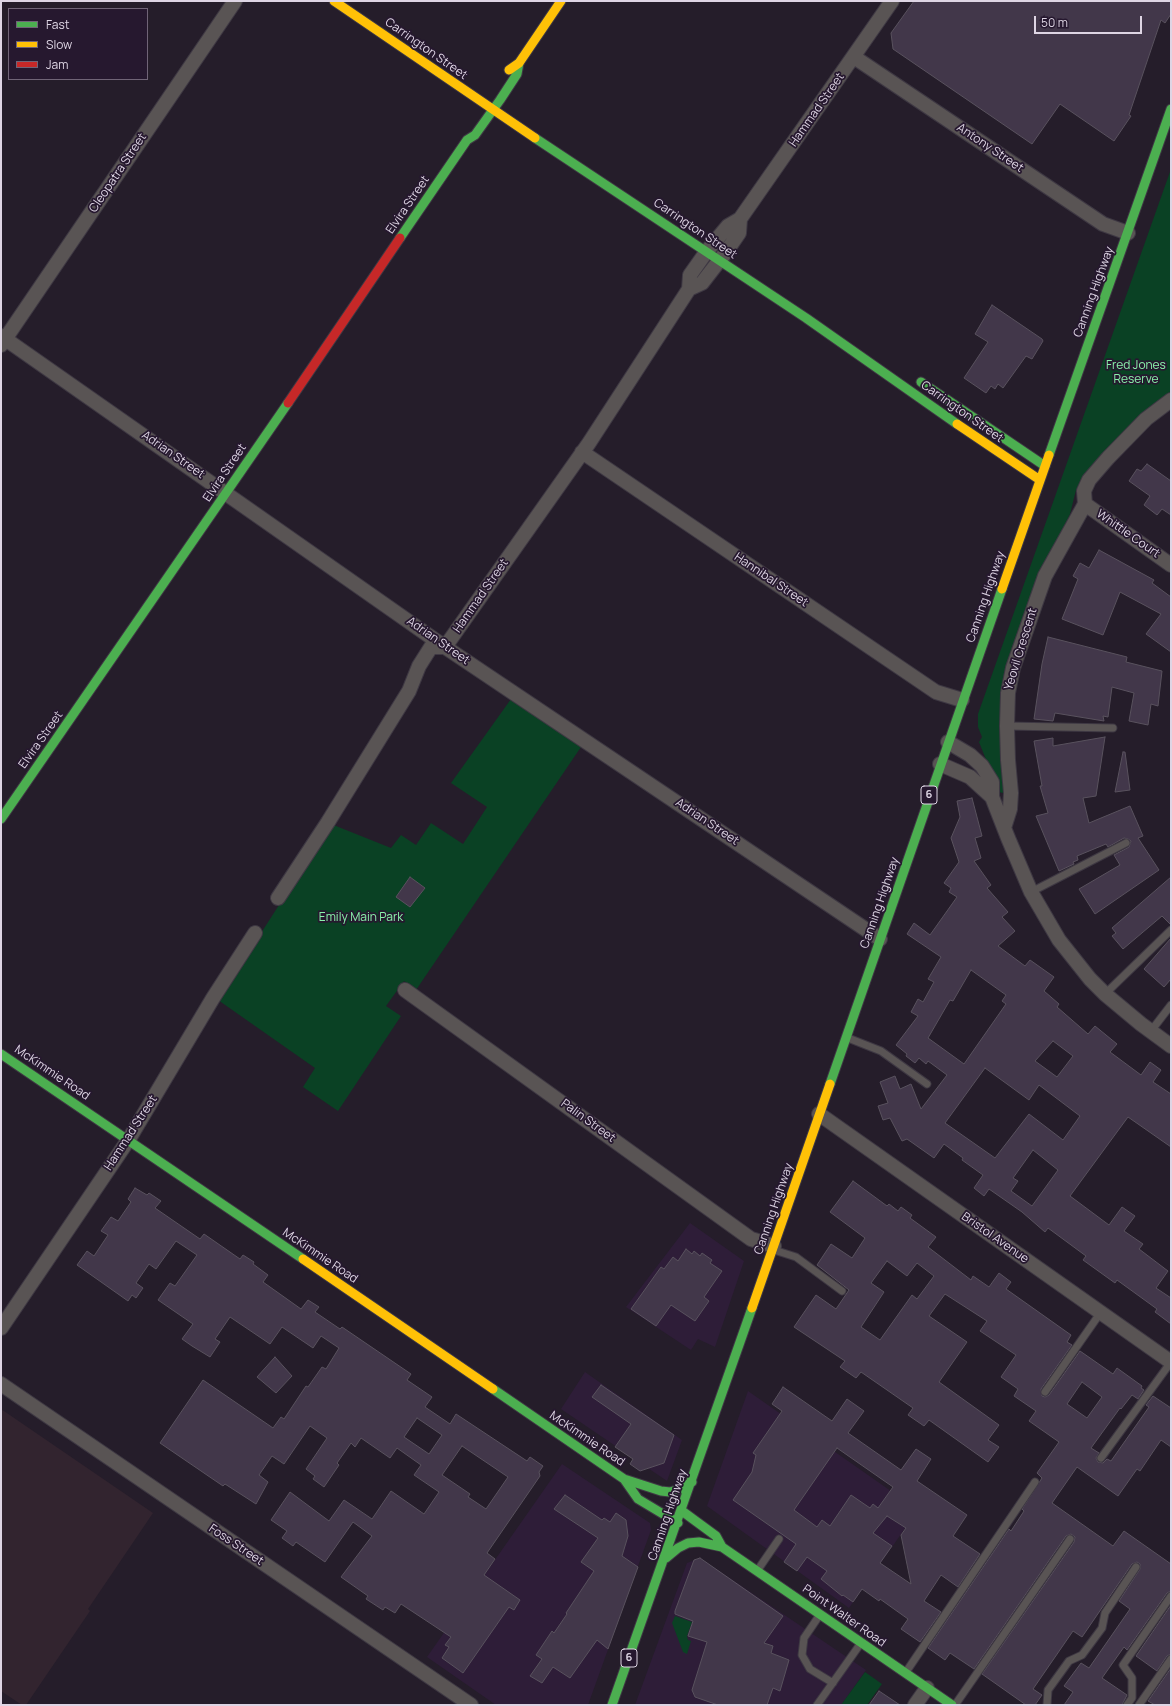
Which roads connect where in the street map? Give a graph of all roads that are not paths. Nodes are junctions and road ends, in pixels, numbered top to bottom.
1 (235, 1) edge
2 (334, 1) edge
3 (561, 1) edge
4 (892, 1) edge
5 (854, 57) junction
6 (519, 64) junction
7 (492, 95) junction
8 (503, 102) junction
9 (489, 107) junction
10 (1170, 114) edge
11 (740, 219) junction
12 (1128, 233) junction
13 (709, 244) junction
14 (727, 256) junction
15 (689, 289) junction
16 (2, 340) edge
17 (915, 378) dead end
18 (1171, 400) edge
19 (582, 452) junction
20 (1045, 466) junction
21 (1040, 480) junction
22 (227, 493) junction
23 (1085, 504) junction
24 (1171, 565) edge
25 (445, 647) junction
26 (962, 700) junction
27 (1007, 726) junction
28 (1113, 728) dead end
29 (948, 742) junction
30 (940, 764) junction
31 (992, 797) junction
32 (1, 819) edge
33 (1004, 828) junction
34 (1126, 843) dead end
35 (1031, 892) junction
36 (278, 898) dead end
37 (1171, 930) edge
38 (255, 933) dead end
39 (880, 939) junction
40 (405, 990) dead end
41 (1105, 994) junction
42 (1171, 1005) edge
43 (1151, 1032) junction
44 (846, 1038) junction
45 (1171, 1046) edge
46 (1, 1054) edge
47 (927, 1084) dead end
48 (819, 1114) junction
49 (128, 1139) junction
50 (774, 1248) junction
51 (842, 1291) dead end
52 (1101, 1312) junction
53 (1, 1328) edge
54 (1171, 1362) edge
55 (1, 1384) edge
56 (1045, 1392) dead end
57 (1101, 1458) dead end
58 (624, 1479) junction
59 (692, 1482) junction
60 (1035, 1482) dead end
61 (682, 1511) junction
62 (678, 1523) junction
63 (779, 1539) dead end
64 (1070, 1539) dead end
65 (722, 1547) junction
66 (666, 1558) junction
67 (1136, 1567) dead end
68 (757, 1571) junction
69 (1171, 1596) edge
70 (820, 1614) junction
71 (861, 1642) junction
72 (1171, 1659) edge
73 (906, 1673) junction
74 (833, 1683) junction
75 (927, 1688) junction
76 (471, 1705) edge
77 (612, 1705) edge
78 (817, 1705) edge
79 (915, 1705) edge
80 (953, 1705) edge
81 (1047, 1705) edge
82 (1127, 1705) edge
83 (1139, 1705) edge

1 - 16 street, Cleopatra Street
2 - 9 main road, Carrington Street
3 - 6 main road, Elvira Street
4 - 5 street, Hammad Street
5 - 11 street, Hammad Street
5 - 12 street, Antony Street
6 - 7 main road, Elvira Street
6 - 8 main road, Elvira Street
7 - 8 main road
7 - 9 main road, Elvira Street
8 - 9 main road, Elvira Street
9 - 13 main road, Carrington Street
9 - 22 main road, Elvira Street
10 - 12 main road, Canning Highway / 6
11 - 13 street, Hammad Street
11 - 14 street, Hammad Street
12 - 20 main road, Canning Highway / 6
13 - 14 main road, Carrington Street
13 - 15 street, Hammad Street
14 - 15 street, Hammad Street
14 - 21 main road, Carrington Street
15 - 19 street, Hammad Street
16 - 22 street, Adrian Street
17 - 20 main road, Carrington Street
18 - 23 street
19 - 25 street, Hammad Street
19 - 26 street, Hannibal Street
20 - 21 main road, Canning Highway / 6
21 - 26 main road, Canning Highway / 6
22 - 25 street, Adrian Street
22 - 32 main road, Elvira Street
23 - 24 street, Whittle Court
23 - 27 street, Yeovil Crescent
25 - 36 street
25 - 39 street, Adrian Street
26 - 29 main road, Canning Highway / 6
27 - 28 lane
27 - 33 street, Yeovil Crescent
29 - 30 main road, Canning Highway / 6
29 - 31 street
30 - 31 street
30 - 39 main road, Canning Highway / 6
31 - 33 street
33 - 35 street
34 - 35 lane
35 - 41 street
37 - 41 lane
38 - 49 street, Hammad Street
39 - 44 main road, Canning Highway / 6
40 - 50 street, Palin Street
41 - 43 street
42 - 43 lane
43 - 45 street
44 - 47 lane
44 - 48 main road, Canning Highway / 6
46 - 49 main road, McKimmie Road
48 - 50 main road, Canning Highway / 6
48 - 52 street, Bristol Avenue
49 - 53 street, Hammad Street
49 - 58 main road, McKimmie Road
50 - 51 lane
50 - 59 main road, Canning Highway / 6
52 - 54 street, Bristol Avenue
52 - 56 lane
54 - 57 lane
55 - 76 street, Foss Street
58 - 59 main road, McKimmie Road
58 - 62 main road, McKimmie Road
59 - 61 main road, Canning Highway / 6
60 - 73 lane
61 - 62 main road, Canning Highway / 6
61 - 65 main road, Point Walter Road
62 - 66 main road, Canning Highway / 6
63 - 68 lane
64 - 80 lane
65 - 66 main road, Point Walter Road
65 - 68 main road, Point Walter Road
66 - 77 main road, Canning Highway / 6
67 - 81 lane
68 - 70 main road, Point Walter Road
69 - 82 lane
70 - 71 main road, Point Walter Road
70 - 74 lane
71 - 73 main road, Point Walter Road
71 - 74 lane
72 - 83 lane
73 - 75 main road, Point Walter Road
74 - 78 lane
75 - 79 street
75 - 80 main road, Point Walter Road

